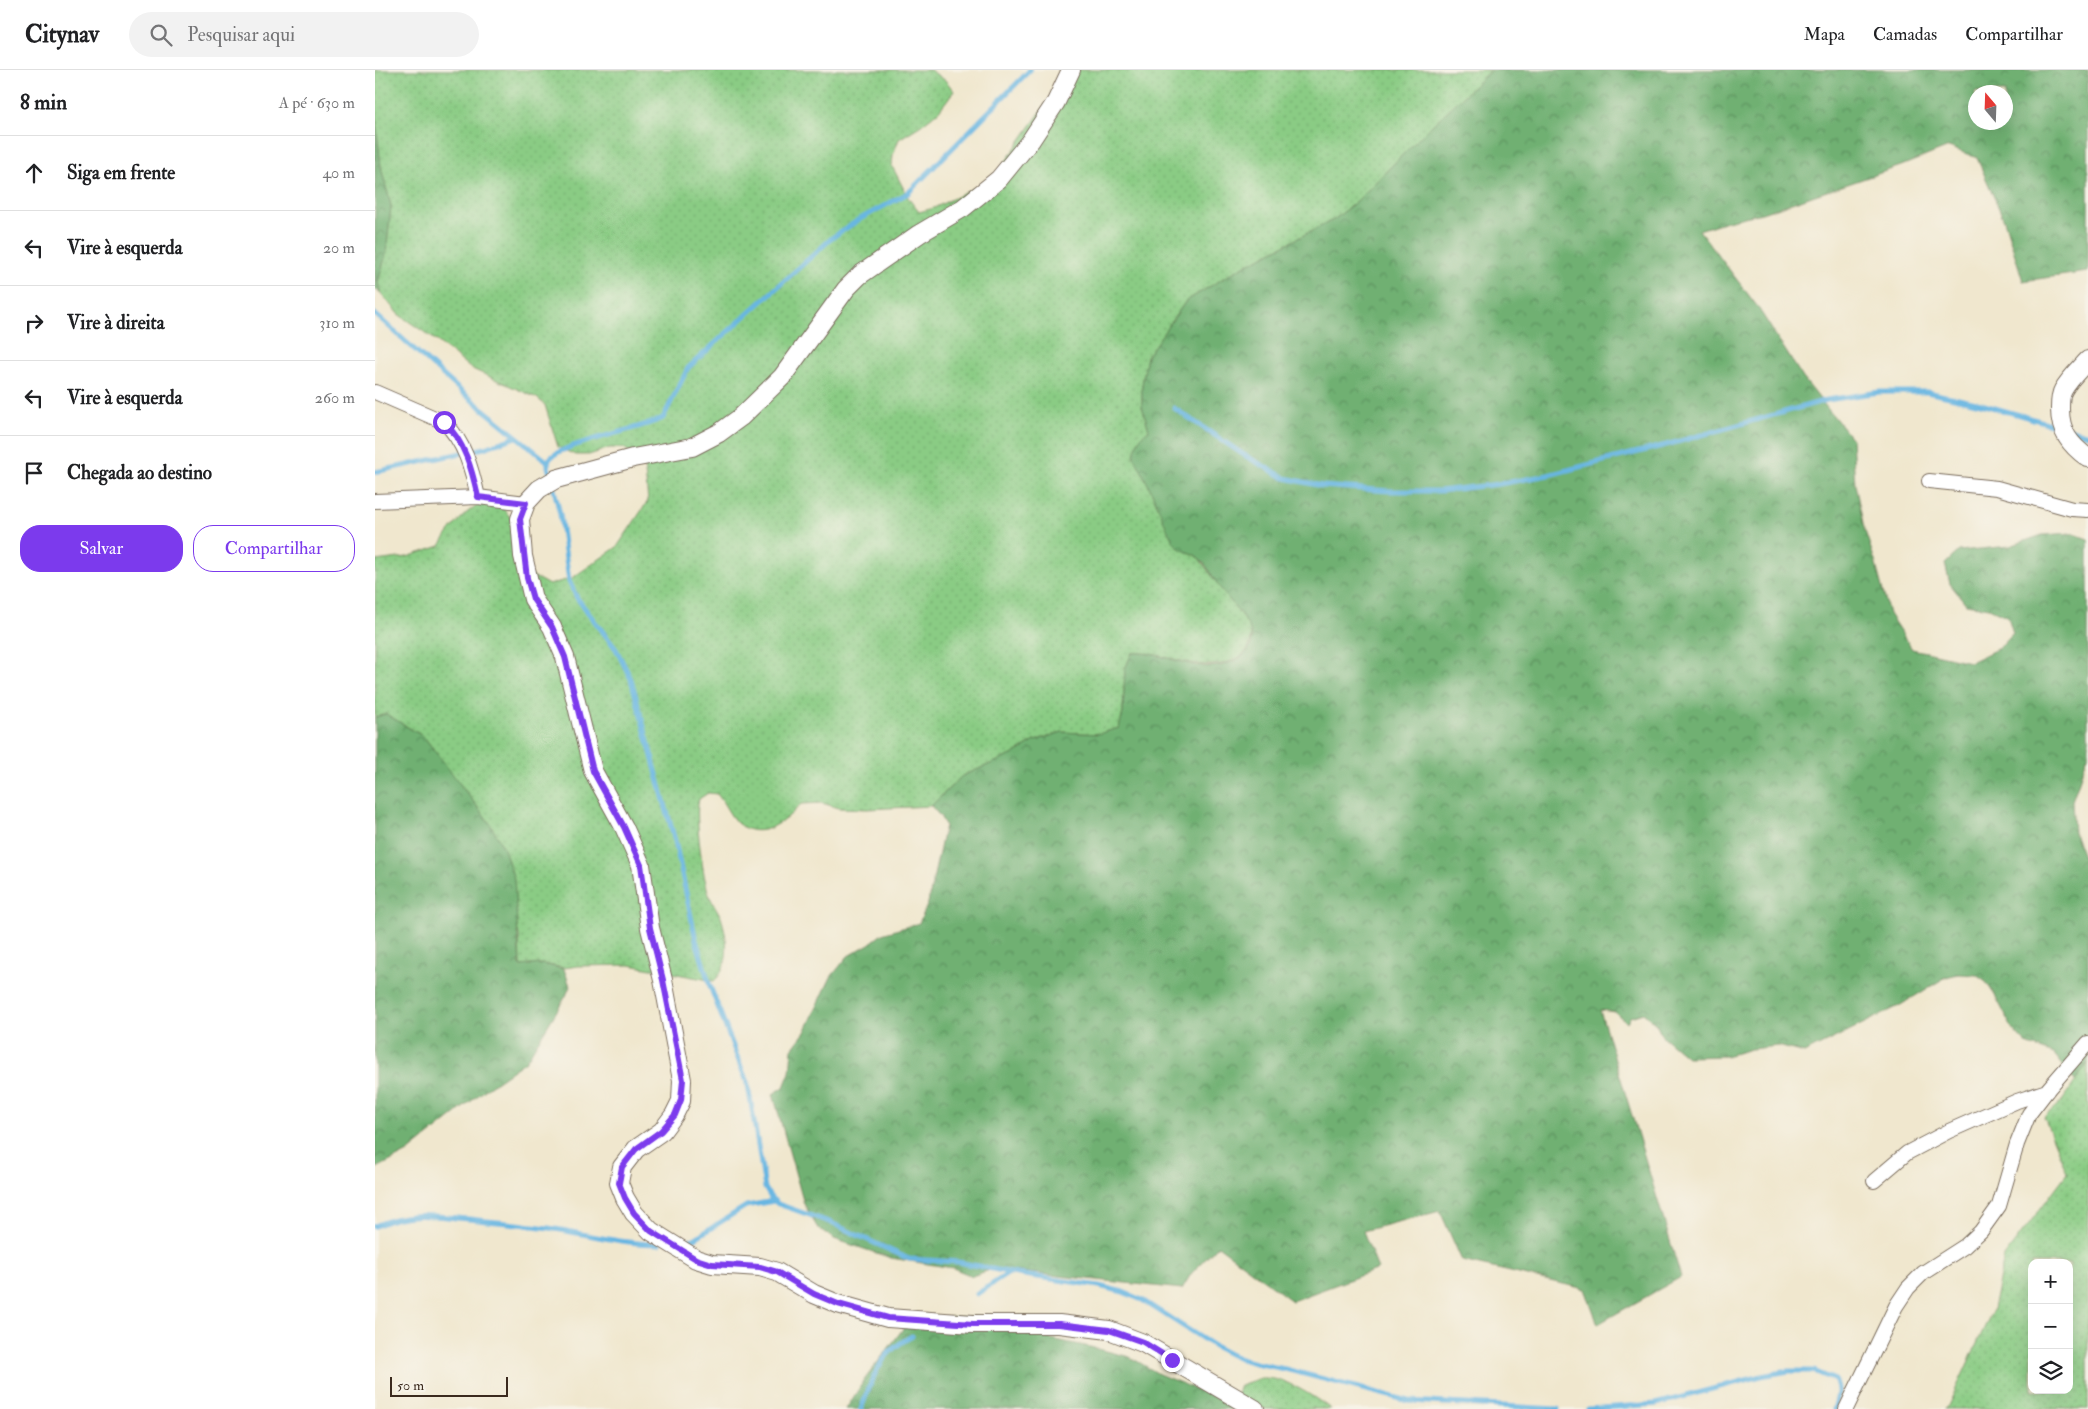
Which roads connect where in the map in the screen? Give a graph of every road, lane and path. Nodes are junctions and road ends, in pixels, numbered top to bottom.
1 (1071, 70) edge
2 (2088, 360) edge
3 (375, 392) edge
4 (2088, 458) edge
5 (1929, 481) dead end
6 (478, 497) junction
7 (375, 501) edge
8 (526, 503) junction
9 (2088, 510) edge
10 (2088, 1043) edge
11 (2047, 1090) junction
12 (1874, 1181) dead end
13 (1255, 1409) edge
14 (1846, 1409) edge

1 - 8 street
2 - 4 street
3 - 6 street
5 - 9 street
6 - 7 street
6 - 8 street
8 - 13 street
10 - 11 street
11 - 12 street
11 - 14 street

